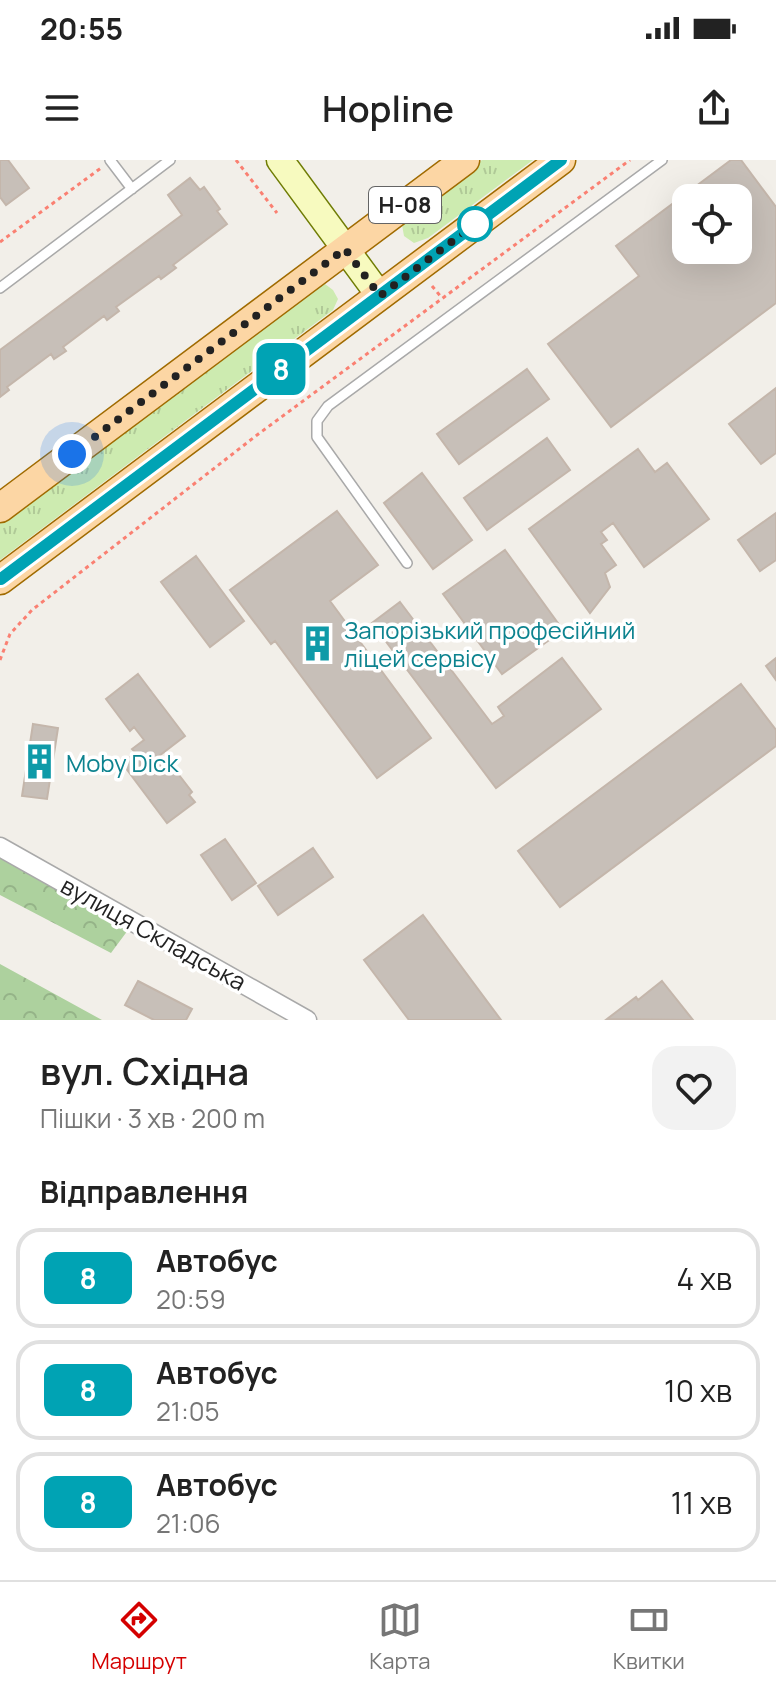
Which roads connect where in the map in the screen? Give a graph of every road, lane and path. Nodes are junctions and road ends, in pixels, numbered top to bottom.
1 (110, 160) edge
2 (170, 160) edge
3 (236, 160) edge
4 (280, 160) edge
5 (465, 160) edge
6 (561, 160) edge
7 (630, 160) edge
8 (662, 160) edge
9 (132, 189) junction
10 (277, 213) dead end
11 (0, 242) edge
12 (345, 249) junction
13 (426, 278) dead end
14 (0, 288) edge
15 (380, 296) junction
16 (442, 298) junction
17 (0, 508) edge
18 (407, 563) dead end
19 (0, 580) edge
20 (0, 660) edge
21 (0, 847) edge
22 (307, 1020) edge

1 - 9 lane
1 - 11 path
2 - 9 lane
3 - 10 path
4 - 12 street
5 - 12 main road, Н-08
6 - 15 main road, Н-08
7 - 16 path
8 - 18 lane
9 - 14 lane
12 - 15 street
12 - 17 main road, Н-08
13 - 16 path
15 - 19 main road, Н-08
16 - 20 path
21 - 22 street, вулиця Складська

